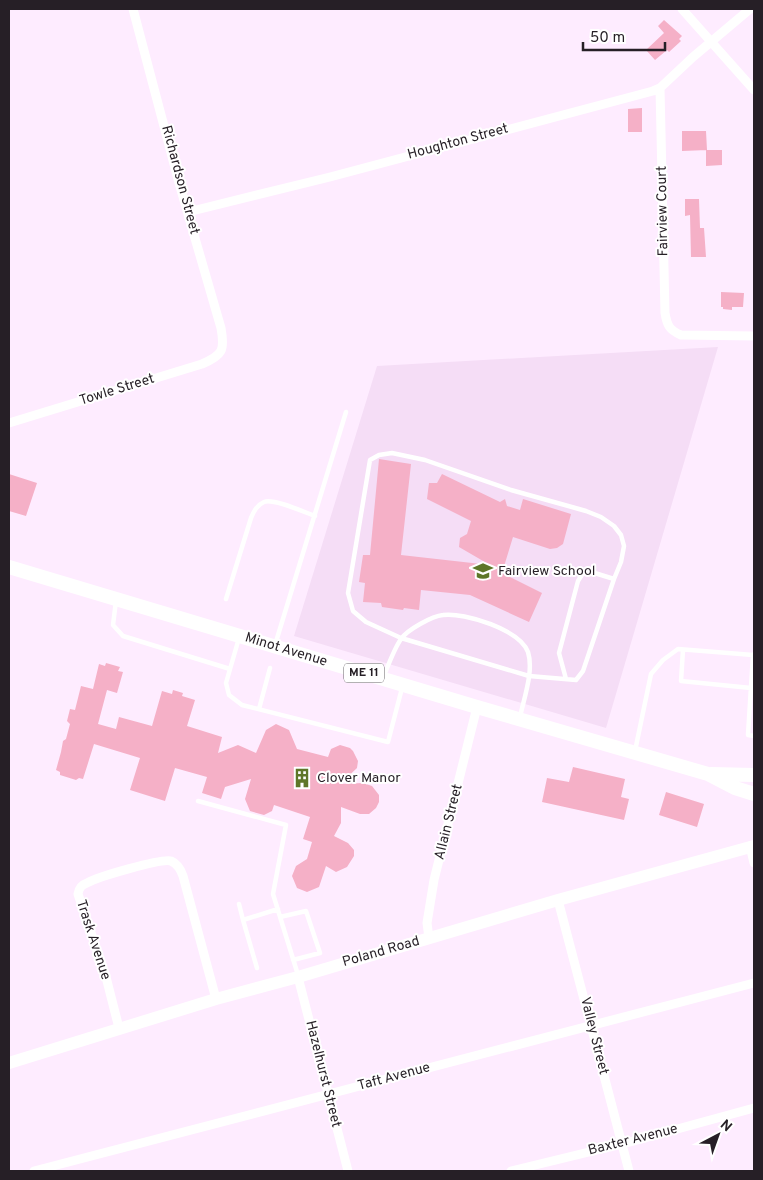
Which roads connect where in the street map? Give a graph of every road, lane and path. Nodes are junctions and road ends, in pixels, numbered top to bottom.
1 (133, 9) edge
2 (682, 9) edge
3 (750, 9) edge
4 (711, 41) junction
5 (660, 88) junction
6 (754, 90) edge
7 (188, 212) junction
8 (754, 336) edge
9 (222, 351) joint
10 (346, 412) dead end
11 (9, 423) edge
12 (314, 516) junction
13 (9, 567) edge
14 (614, 579) junction
15 (226, 599) dead end
16 (116, 600) junction
17 (239, 636) junction
18 (401, 638) junction
19 (275, 647) junction
20 (683, 650) junction
21 (753, 655) edge
22 (270, 668) dead end
23 (230, 669) junction
24 (530, 676) junction
25 (383, 679) junction
26 (566, 679) junction
27 (402, 685) junction
28 (751, 688) junction
29 (477, 707) junction
30 (259, 709) junction
31 (519, 719) junction
32 (754, 736) edge
33 (635, 752) junction
34 (708, 774) junction
35 (754, 775) edge
36 (754, 794) edge
37 (198, 801) dead end
38 (752, 846) edge
39 (754, 863) edge
40 (558, 900) junction
41 (239, 904) dead end
42 (278, 909) junction
43 (280, 917) junction
44 (243, 920) junction
45 (429, 938) junction
46 (293, 960) junction
47 (258, 968) dead end
48 (298, 976) junction
49 (754, 983) edge
50 (216, 999) junction
51 (592, 1026) junction
52 (120, 1028) junction
53 (9, 1063) edge
54 (330, 1095) junction
55 (754, 1108) edge
56 (621, 1144) junction
57 (34, 1171) edge
58 (348, 1171) edge
59 (511, 1171) edge
60 (629, 1171) edge

1 - 7 street, Richardson Street
2 - 4 street
3 - 4 street, Houghton Street
4 - 5 street, Houghton Street
4 - 6 street
5 - 7 street, Houghton Street
5 - 8 street, Fairview Court
7 - 9 street, Richardson Street
9 - 11 street, Towle Street
10 - 12 lane
12 - 15 lane
12 - 19 lane
13 - 16 main road, Minot Avenue / ME 11
14 - 18 lane
14 - 26 lane
14 - 26 lane
16 - 17 main road, Minot Avenue / ME 11
16 - 23 lane
17 - 19 main road, Minot Avenue / ME 11
17 - 23 lane
18 - 24 lane
18 - 24 lane
18 - 25 lane
19 - 25 main road, Minot Avenue / ME 11
20 - 21 lane
20 - 28 lane
20 - 33 lane
21 - 28 lane
22 - 30 lane
23 - 30 lane
24 - 26 lane
24 - 31 lane
25 - 27 main road, Minot Avenue / ME 11
27 - 29 main road, Minot Avenue / ME 11
27 - 30 lane
28 - 32 lane
29 - 31 main road, Minot Avenue / ME 11
29 - 45 street, Allain Street
31 - 33 main road, Minot Avenue / ME 11
33 - 34 main road, Minot Avenue / ME 11
34 - 35 main road, Minot Avenue / ME 11
34 - 36 main road, Minot Avenue / ME 11
37 - 42 lane
38 - 39 street
38 - 40 street, Poland Road
40 - 45 street, Poland Road
40 - 51 street, Valley Street
41 - 44 lane
42 - 43 lane
42 - 44 lane
43 - 46 lane
43 - 46 lane
44 - 47 lane
45 - 48 street, Poland Road
46 - 48 lane
48 - 50 street, Poland Road
48 - 54 street, Hazelhurst Street
49 - 51 street, Taft Avenue
50 - 52 street, Poland Road
50 - 52 street, Trask Avenue
51 - 54 street, Taft Avenue
51 - 56 street, Valley Street
52 - 53 street, Poland Road
54 - 57 street, Taft Avenue
54 - 58 street, Hazelhurst Street
55 - 56 street, Baxter Avenue
56 - 59 street, Baxter Avenue
56 - 60 street, Valley Street

